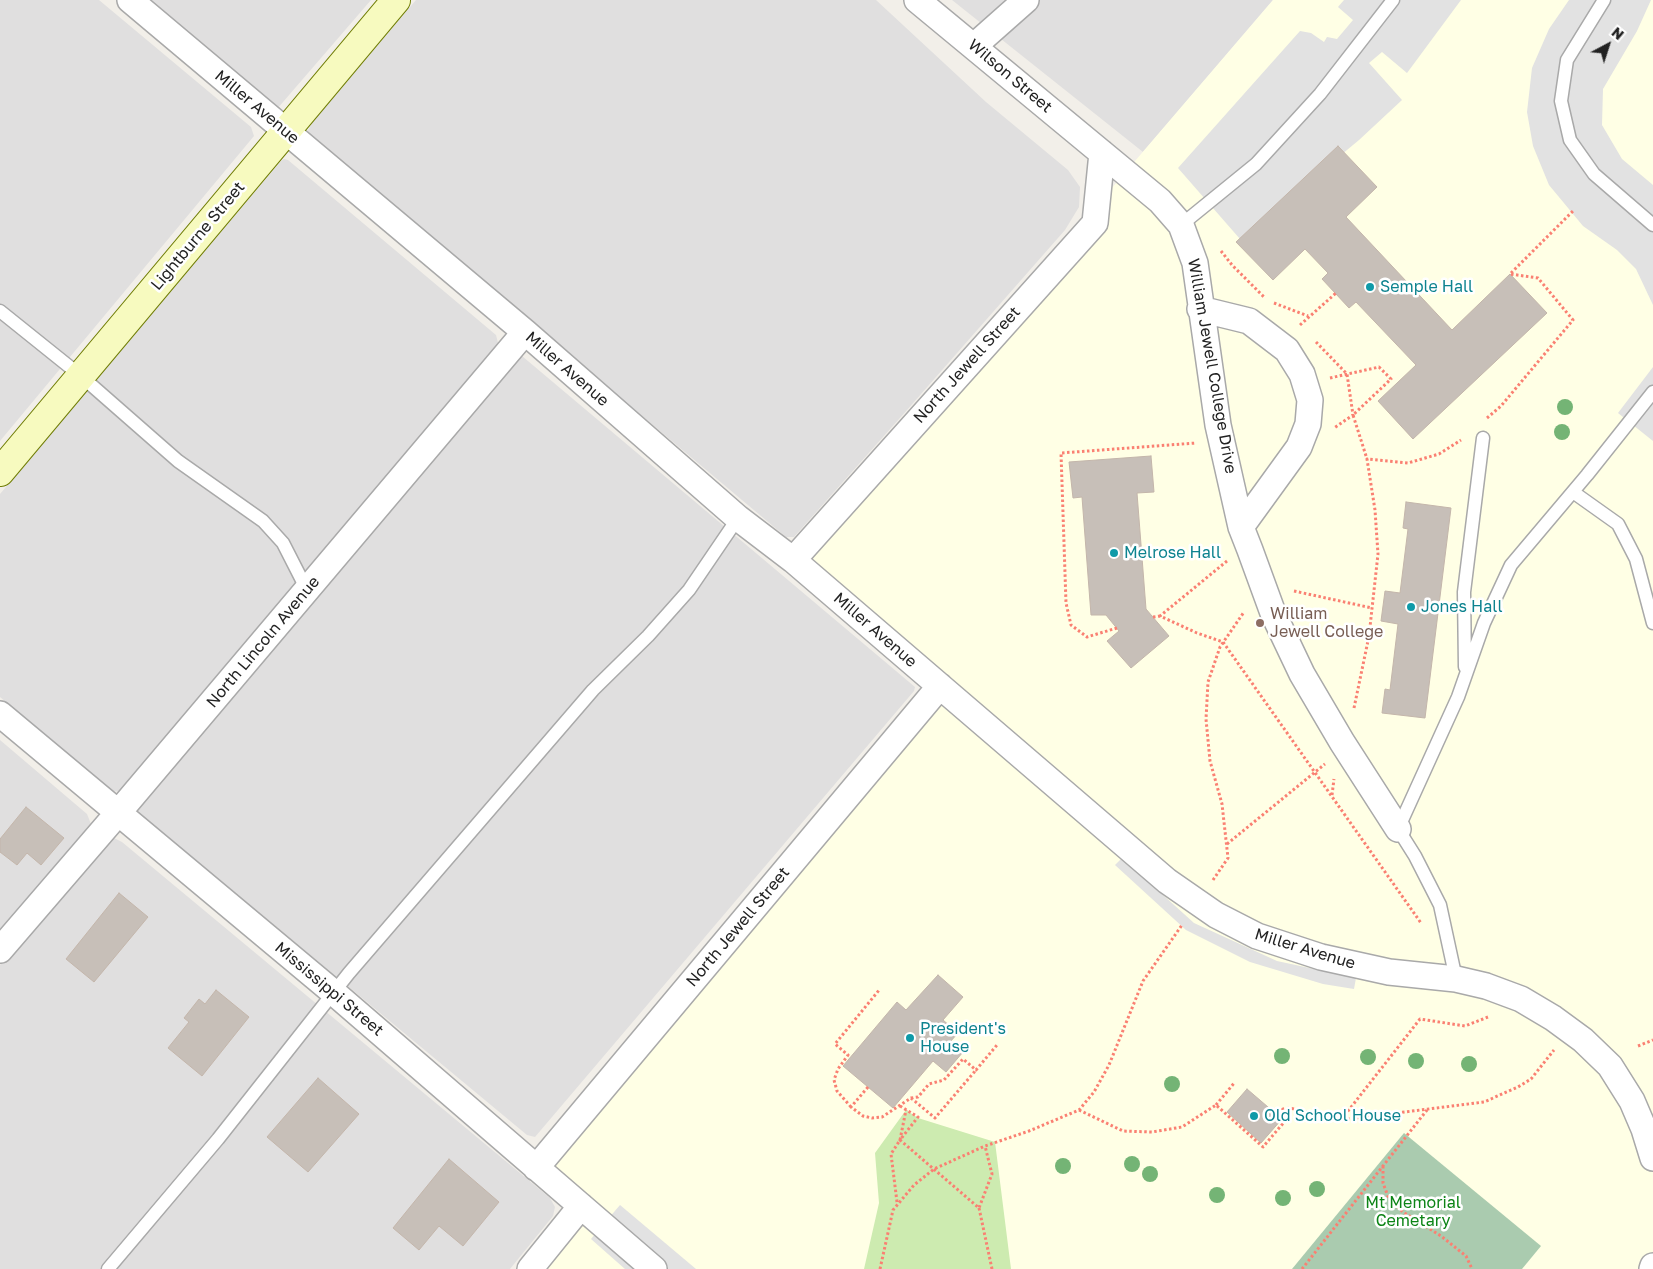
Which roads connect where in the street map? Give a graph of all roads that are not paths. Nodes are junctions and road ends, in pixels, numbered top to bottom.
1 (130, 0) edge
2 (396, 0) edge
3 (917, 0) edge
4 (1026, 0) edge
5 (1393, 0) edge
6 (1604, 0) edge
7 (974, 46) junction
8 (286, 131) junction
9 (1102, 153) junction
10 (1181, 225) junction
11 (1653, 225) edge
12 (1200, 309) junction
13 (0, 311) edge
14 (525, 332) junction
15 (81, 376) junction
16 (1653, 392) edge
17 (1483, 438) dead end
18 (0, 472) edge
19 (1573, 492) junction
20 (738, 518) junction
21 (1241, 526) junction
22 (793, 560) junction
23 (307, 590) junction
24 (1653, 622) edge
25 (1465, 677) junction
26 (940, 686) junction
27 (0, 714) edge
28 (118, 813) junction
29 (1398, 829) junction
30 (0, 950) edge
31 (1456, 979) junction
32 (333, 992) junction
33 (1653, 1158) edge
34 (536, 1168) junction
35 (581, 1206) junction
36 (108, 1269) edge
37 (530, 1269) edge
38 (654, 1269) edge

1 - 8 street, Miller Avenue
2 - 8 main road, Lightburne Street
3 - 7 street, Wilson Street
4 - 7 street
5 - 10 lane
6 - 11 lane
7 - 9 street, Wilson Street
8 - 14 street, Miller Avenue
8 - 15 main road, Lightburne Street
9 - 10 street, William Jewell College Drive
9 - 22 street, North Jewell Street
10 - 12 street, William Jewell College Drive
12 - 21 street, William Jewell College Drive
12 - 21 street
13 - 15 lane
14 - 20 street, Miller Avenue
14 - 23 street, North Lincoln Avenue
15 - 18 main road, Lightburne Street
15 - 23 lane
16 - 19 lane
17 - 25 lane
19 - 24 lane
19 - 25 lane
20 - 22 street, Miller Avenue
20 - 32 lane
21 - 29 street, William Jewell College Drive
22 - 26 street, Miller Avenue
23 - 28 street, North Lincoln Avenue
25 - 29 lane
26 - 31 street, Miller Avenue
26 - 34 street, North Jewell Street
27 - 28 street, Mississippi Street
28 - 30 street, North Lincoln Avenue
28 - 32 street, Mississippi Street
29 - 31 lane, William Jewell College Drive
31 - 33 street, Miller Avenue
32 - 34 street, Mississippi Street
32 - 36 lane
34 - 35 street, Mississippi Street
35 - 37 street
35 - 38 street, Mississippi Street

